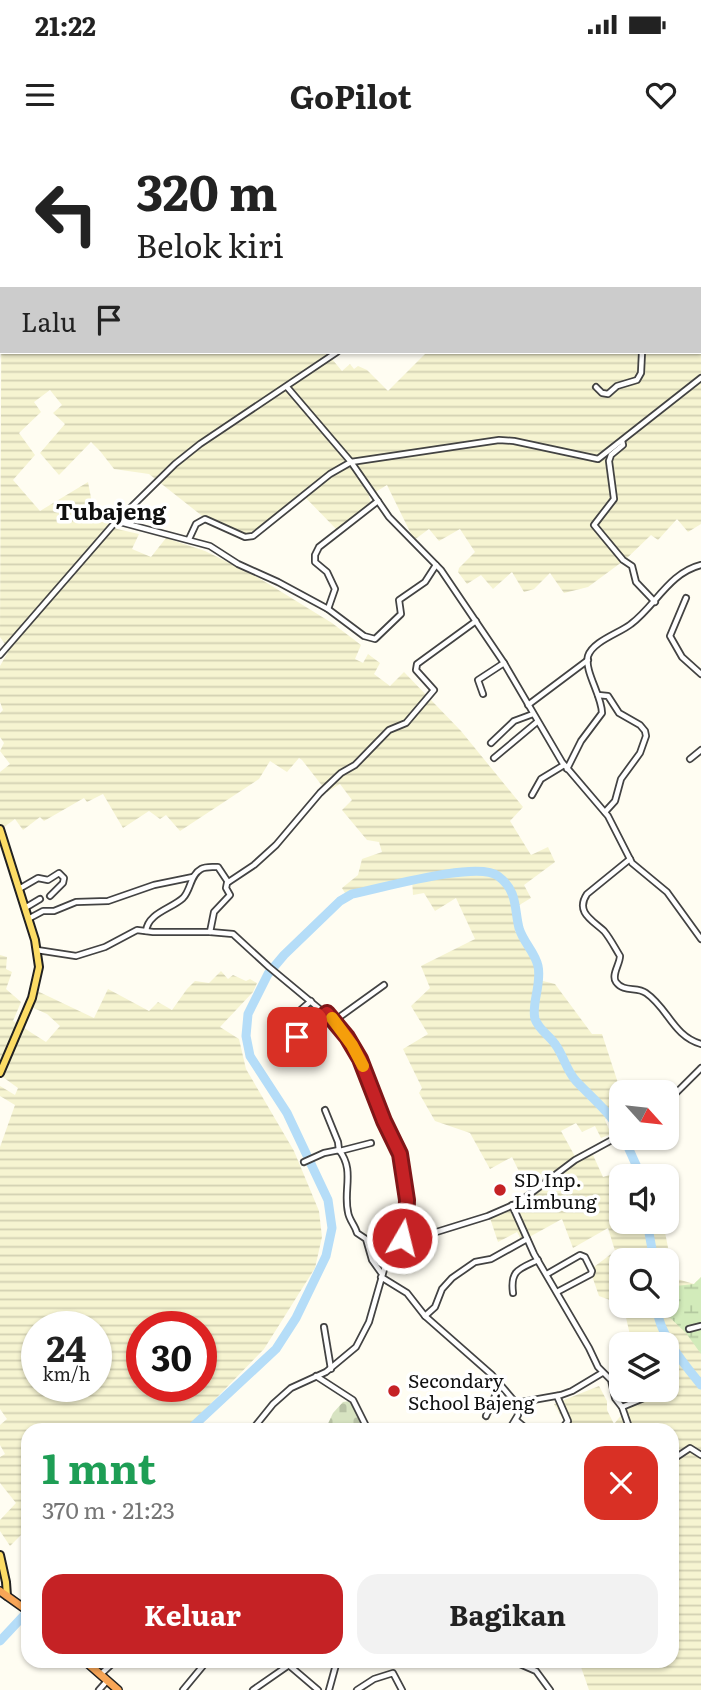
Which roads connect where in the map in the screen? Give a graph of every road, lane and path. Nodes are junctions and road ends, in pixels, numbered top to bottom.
1 (334, 354) edge
2 (642, 354) edge
3 (701, 378) edge
4 (287, 387) junction
5 (596, 387) dead end
6 (622, 441) junction
7 (351, 462) junction
8 (378, 501) junction
9 (116, 521) junction
10 (189, 539) junction
11 (436, 565) junction
12 (701, 566) edge
13 (686, 597) dead end
14 (655, 602) junction
15 (328, 609) junction
16 (476, 621) junction
17 (0, 655) edge
18 (588, 660) junction
19 (504, 663) junction
20 (701, 674) edge
21 (483, 694) dead end
22 (598, 695) junction
23 (528, 705) junction
24 (533, 714) junction
25 (537, 722) junction
26 (491, 743) dead end
27 (701, 750) edge
28 (494, 758) dead end
29 (690, 759) dead end
30 (566, 767) junction
31 (532, 795) dead end
32 (605, 813) junction
33 (0, 829) edge
34 (630, 859) junction
35 (193, 877) junction
36 (228, 882) junction
37 (19, 889) junction
38 (50, 896) dead end
39 (40, 899) dead end
40 (25, 908) junction
41 (28, 919) junction
42 (146, 931) junction
43 (210, 932) junction
44 (701, 939) edge
45 (37, 950) junction
46 (384, 985) dead end
47 (311, 1002) junction
48 (327, 1013) junction
49 (290, 1019) dead end
50 (334, 1021) junction
51 (701, 1044) edge
52 (308, 1056) dead end
53 (701, 1068) edge
54 (0, 1073) edge
55 (679, 1090) edge
56 (325, 1110) dead end
57 (609, 1142) edge
58 (372, 1143) dead end
59 (339, 1150) junction
60 (305, 1161) dead end
61 (512, 1206) junction
62 (527, 1239) junction
63 (400, 1244) junction
64 (538, 1260) junction
65 (547, 1274) junction
66 (382, 1276) junction
67 (558, 1292) junction
68 (513, 1293) dead end
69 (425, 1316) junction
70 (701, 1326) edge
71 (324, 1327) dead end
72 (689, 1329) dead end
73 (331, 1369) junction
74 (602, 1373) junction
75 (316, 1376) junction
76 (500, 1384) junction
77 (557, 1396) junction
78 (634, 1402) edge
79 (516, 1403) junction
80 (622, 1407) junction
81 (485, 1416) dead end
82 (516, 1420) junction
83 (256, 1423) edge
84 (364, 1423) edge
85 (514, 1423) edge
86 (520, 1423) edge
87 (566, 1423) edge
88 (628, 1423) edge
89 (679, 1455) edge
90 (701, 1455) edge
91 (0, 1555) edge
92 (3, 1593) edge
93 (21, 1606) edge
94 (94, 1668) edge
95 (107, 1668) edge
96 (202, 1668) edge
97 (280, 1668) edge
98 (292, 1668) edge
99 (335, 1668) edge
100 (529, 1668) edge
101 (101, 1674) junction
102 (108, 1681) junction
103 (99, 1690) edge
104 (118, 1690) edge
105 (185, 1690) edge
106 (253, 1690) edge
107 (317, 1690) edge
108 (329, 1690) edge
109 (357, 1690) edge
110 (402, 1690) edge
111 (550, 1690) edge

1 - 4 street
2 - 5 street
3 - 6 street
4 - 7 street
4 - 9 street
6 - 7 street
6 - 14 street
7 - 8 street
7 - 10 street
8 - 11 street
8 - 15 street
9 - 10 street
9 - 17 street
10 - 15 street
11 - 15 street
11 - 16 street
12 - 14 street
13 - 20 street
14 - 18 street
16 - 19 street
16 - 36 street
18 - 22 street
18 - 23 street
19 - 21 street
19 - 23 street
22 - 30 street
22 - 32 street
23 - 24 street
24 - 25 street
24 - 26 street
25 - 28 street
25 - 30 street
27 - 29 street
30 - 31 street
30 - 32 street
32 - 34 street
33 - 37 main road
34 - 44 street
34 - 51 street
35 - 36 street
35 - 41 street
35 - 42 street
36 - 43 street
37 - 38 street
37 - 40 main road
39 - 40 street
40 - 41 main road
41 - 45 main road
42 - 43 street
42 - 45 street
43 - 47 street
45 - 54 main road
46 - 50 street
47 - 48 street
47 - 49 street
48 - 50 street
48 - 52 street
50 - 63 street
53 - 55 street
56 - 59 street
57 - 61 street
58 - 59 street
59 - 60 street
59 - 66 street
61 - 62 street
61 - 63 street
62 - 64 street
62 - 69 street
63 - 66 street
64 - 65 street
64 - 68 street
65 - 67 street
65 - 67 street
66 - 69 street
66 - 73 street
67 - 74 street
69 - 76 street
70 - 72 street
71 - 73 street
73 - 75 street
74 - 77 street
74 - 80 street
75 - 83 street
75 - 84 street
76 - 79 street
76 - 81 street
77 - 79 street
77 - 87 street
78 - 80 street
79 - 82 street
80 - 88 street
82 - 85 street
82 - 86 street
89 - 90 street
91 - 92 main road
92 - 93 highway
94 - 101 highway
95 - 101 street
96 - 105 street
97 - 106 street
98 - 107 street
99 - 108 street
100 - 111 street
101 - 102 highway
102 - 103 street
102 - 104 highway
109 - 110 street

